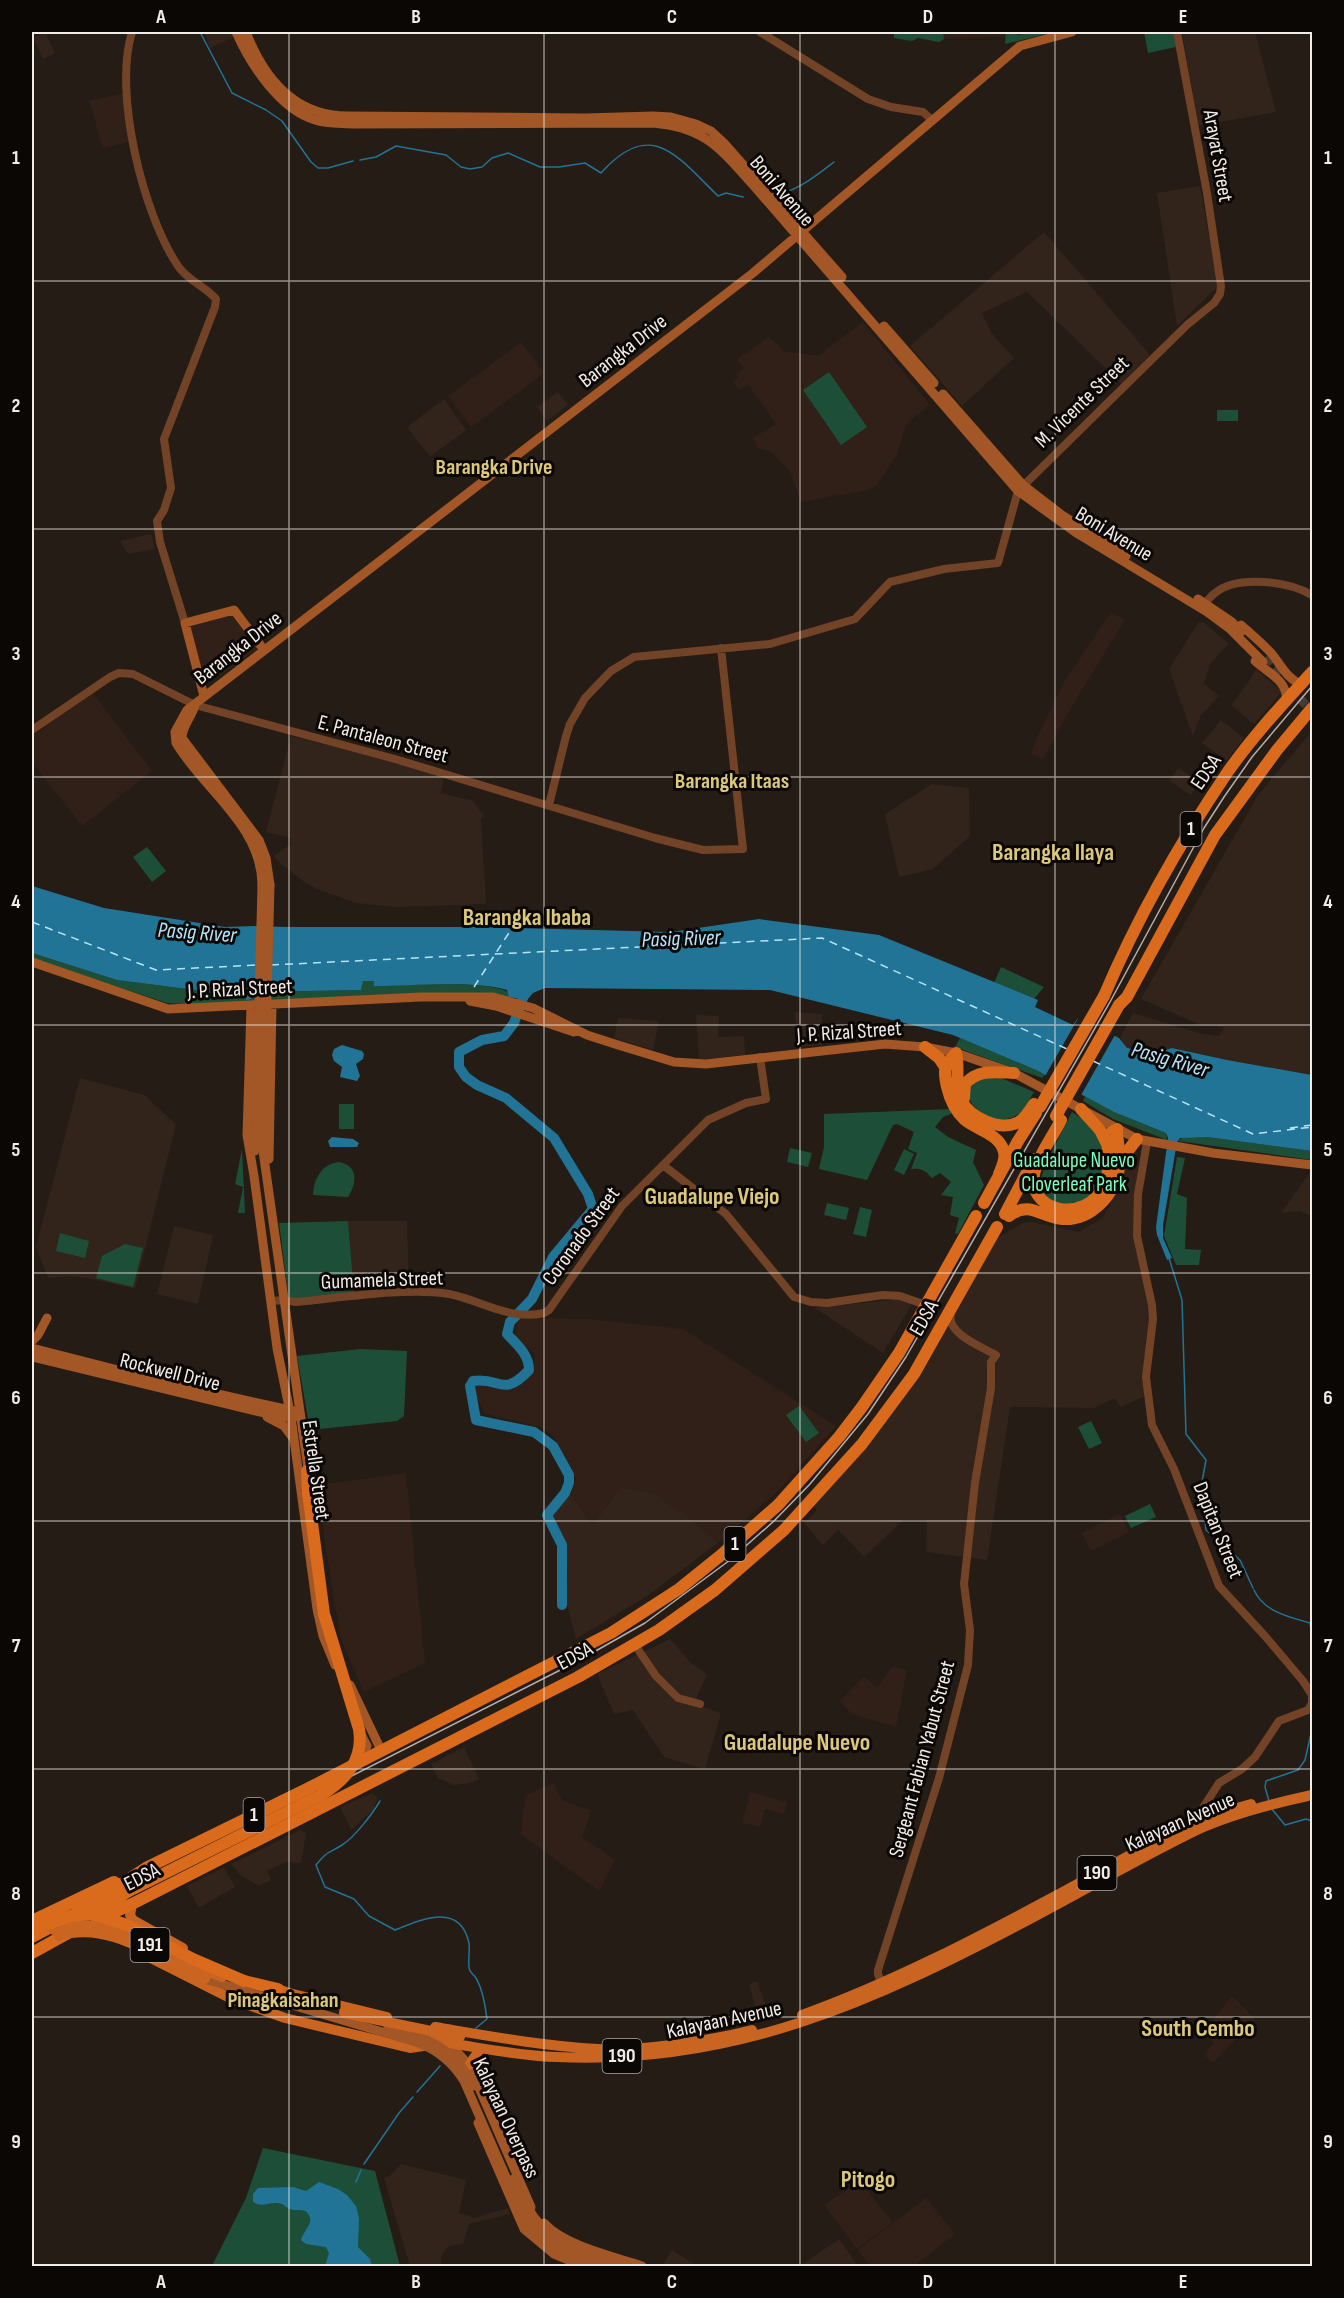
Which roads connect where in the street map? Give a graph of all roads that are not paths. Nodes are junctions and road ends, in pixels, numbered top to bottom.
1 (132, 32) edge
2 (236, 32) edge
3 (246, 32) edge
4 (760, 32) edge
5 (1072, 32) edge
6 (1178, 32) edge
7 (932, 120) junction
8 (800, 233) junction
9 (1221, 286) joint
10 (1020, 488) junction
11 (1312, 595) edge
12 (1208, 608) junction
13 (185, 623) junction
14 (721, 648) junction
15 (264, 650) junction
16 (1265, 659) tunnel mouth
17 (1275, 670) junction
18 (1312, 672) edge
19 (1301, 684) junction
20 (204, 696) junction
21 (1286, 702) junction
22 (195, 705) junction
23 (1311, 712) edge
24 (32, 730) edge
25 (549, 805) junction
26 (266, 885) joint
27 (32, 962) edge
28 (272, 1005) junction
29 (251, 1007) junction
30 (925, 1047) junction
31 (270, 1052) junction
32 (956, 1053) junction
33 (250, 1056) junction
34 (760, 1057) junction
35 (945, 1067) junction
36 (1014, 1072) junction
37 (1036, 1104) junction
38 (966, 1108) junction
39 (1081, 1109) junction
40 (1060, 1118) junction
41 (1117, 1129) junction
42 (1142, 1141) junction
43 (1108, 1145) junction
44 (259, 1154) junction
45 (1120, 1161) junction
46 (663, 1165) junction
47 (1312, 1166) edge
48 (999, 1174) junction
49 (984, 1203) dead end
50 (976, 1216) dead end
51 (997, 1227) dead end
52 (284, 1304) junction
53 (272, 1305) junction
54 (926, 1305) junction
55 (952, 1307) junction
56 (504, 1312) joint
57 (47, 1318) dead end
58 (32, 1341) edge
59 (32, 1348) edge
60 (32, 1357) edge
61 (48, 1357) junction
62 (284, 1390) junction
63 (253, 1407) junction
64 (295, 1414) junction
65 (294, 1440) junction
66 (307, 1471) junction
67 (635, 1645) junction
68 (700, 1704) dead end
69 (381, 1750) junction
70 (362, 1760) junction
71 (1312, 1789) edge
72 (1312, 1795) edge
73 (1278, 1801) junction
74 (1198, 1826) junction
75 (146, 1869) junction
76 (130, 1898) junction
77 (32, 1921) edge
78 (137, 1922) junction
79 (80, 1927) junction
80 (32, 1930) edge
81 (117, 1936) junction
82 (32, 1939) edge
83 (132, 1941) junction
84 (32, 1948) edge
85 (32, 1953) edge
86 (205, 1979) junction
87 (883, 1987) junction
88 (278, 1989) junction
89 (344, 2013) junction
90 (429, 2026) junction
91 (448, 2042) junction
92 (421, 2046) junction
93 (480, 2049) junction
94 (598, 2049) junction
95 (469, 2065) junction
96 (530, 2205) junction
97 (514, 2210) junction
98 (583, 2266) edge
99 (602, 2266) edge
100 (622, 2266) edge
101 (642, 2266) edge

1 - 13 street
2 - 8 main road, Boni Avenue
3 - 8 main road, Boni Avenue
4 - 7 street
5 - 7 main road, Barangka Drive
6 - 9 street, Arayat Street
7 - 8 main road, Barangka Drive
8 - 10 main road, Boni Avenue
8 - 15 main road, Barangka Drive
9 - 10 street, M. Vicente Street
10 - 12 main road, Boni Avenue
10 - 14 street
11 - 12 street
12 - 16 main road, Boni Avenue
12 - 17 main road, Boni Avenue
12 - 17 main road, Boni Avenue
13 - 15 main road
13 - 20 main road
14 - 25 street
14 - 25 street, E. Pantaleon Street
15 - 20 main road, Barangka Drive
17 - 19 main road, Boni Avenue
17 - 21 main road, Boni Avenue
18 - 19 highway, EDSA / 1
19 - 21 highway, EDSA / 1
20 - 22 main road, Barangka Drive
21 - 37 highway, EDSA / 1, bridge
22 - 24 street, E. Pantaleon Street
22 - 25 street, E. Pantaleon Street
22 - 26 main road, Barangka Drive
23 - 40 highway, EDSA / 1
26 - 44 main road, Estrella Street, bridge
27 - 29 main road, J. P. Rizal Street
28 - 29 main road, J. P. Rizal Street
28 - 31 main road, Estrella Street
28 - 34 main road, J. P. Rizal Street
29 - 33 main road, Estrella Street
30 - 32 main road, J. P. Rizal Street
30 - 34 main road, J. P. Rizal Street
30 - 35 highway
31 - 33 main road
31 - 44 main road, Estrella Street
32 - 35 highway
32 - 36 main road, J. P. Rizal Street
32 - 38 highway
33 - 44 main road, Estrella Street
34 - 46 street, Coronado Street
35 - 48 highway
36 - 38 highway
36 - 39 main road, J. P. Rizal Street
37 - 38 highway
37 - 48 highway, EDSA / 1
39 - 41 main road, J. P. Rizal Street
39 - 43 highway
40 - 43 highway
40 - 45 highway, EDSA / 1
41 - 42 main road, J. P. Rizal Street
41 - 43 highway
41 - 45 highway
42 - 45 highway
42 - 47 main road, J. P. Rizal Street
42 - 74 street, Dapitan Street
44 - 52 main road, Estrella Street
44 - 53 main road, Estrella Street
46 - 54 street
46 - 56 street, Coronado Street
48 - 49 highway, EDSA / 1
50 - 54 highway, EDSA / 1
51 - 55 highway, EDSA / 1
52 - 53 street, Gumamela Street
52 - 56 street, Gumamela Street
52 - 64 main road, Estrella Street
53 - 62 main road, Estrella Street
54 - 69 highway, EDSA / 1
55 - 67 highway, EDSA / 1
55 - 87 street, Sergeant Fabian Yabut Street
57 - 58 main road
59 - 61 main road, Rockwell Drive
60 - 61 main road, Rockwell Drive
61 - 63 main road, Rockwell Drive
62 - 63 main road
62 - 64 main road, Estrella Street
63 - 64 main road, Rockwell Drive
63 - 65 main road
64 - 65 main road, Estrella Street
64 - 66 main road, Estrella Street
65 - 70 main road, Estrella Street
66 - 69 main road, Estrella Street
66 - 76 highway, bridge
67 - 68 street
67 - 76 highway, EDSA / 1
69 - 70 highway, EDSA / 1
70 - 75 highway, EDSA / 1
71 - 73 main road, Kalayaan Avenue / 190
72 - 73 main road, Kalayaan Avenue / 190
73 - 74 main road, Kalayaan Avenue / 190
74 - 87 main road, Kalayaan Avenue / 190
75 - 77 highway, 1
75 - 82 highway, EDSA / 1
76 - 78 main road
76 - 79 highway
78 - 81 main road
78 - 83 main road
78 - 88 main road, Kalayaan Avenue / 190
79 - 81 main road
79 - 85 highway
80 - 88 highway, bridge
81 - 83 main road, Kalayaan Avenue / 190
81 - 92 main road
82 - 89 main road, Kalayaan Overpass / 191, bridge
83 - 91 main road, Kalayaan Avenue / 190
84 - 86 main road, Kalayaan Overpass / 191, bridge
86 - 92 main road, bridge
86 - 99 main road, Kalayaan Overpass / 191, bridge
87 - 93 main road, Kalayaan Avenue / 190
87 - 94 main road, Kalayaan Avenue / 190
88 - 90 main road, Kalayaan Avenue / 190
89 - 94 main road, bridge
89 - 100 main road, Kalayaan Overpass / 191, bridge
90 - 91 main road
90 - 94 main road, Kalayaan Avenue / 190
91 - 92 main road
91 - 93 main road, Kalayaan Avenue / 190
91 - 95 main road
92 - 97 main road
93 - 95 main road
95 - 96 main road
96 - 97 main road
96 - 101 main road
97 - 98 main road

